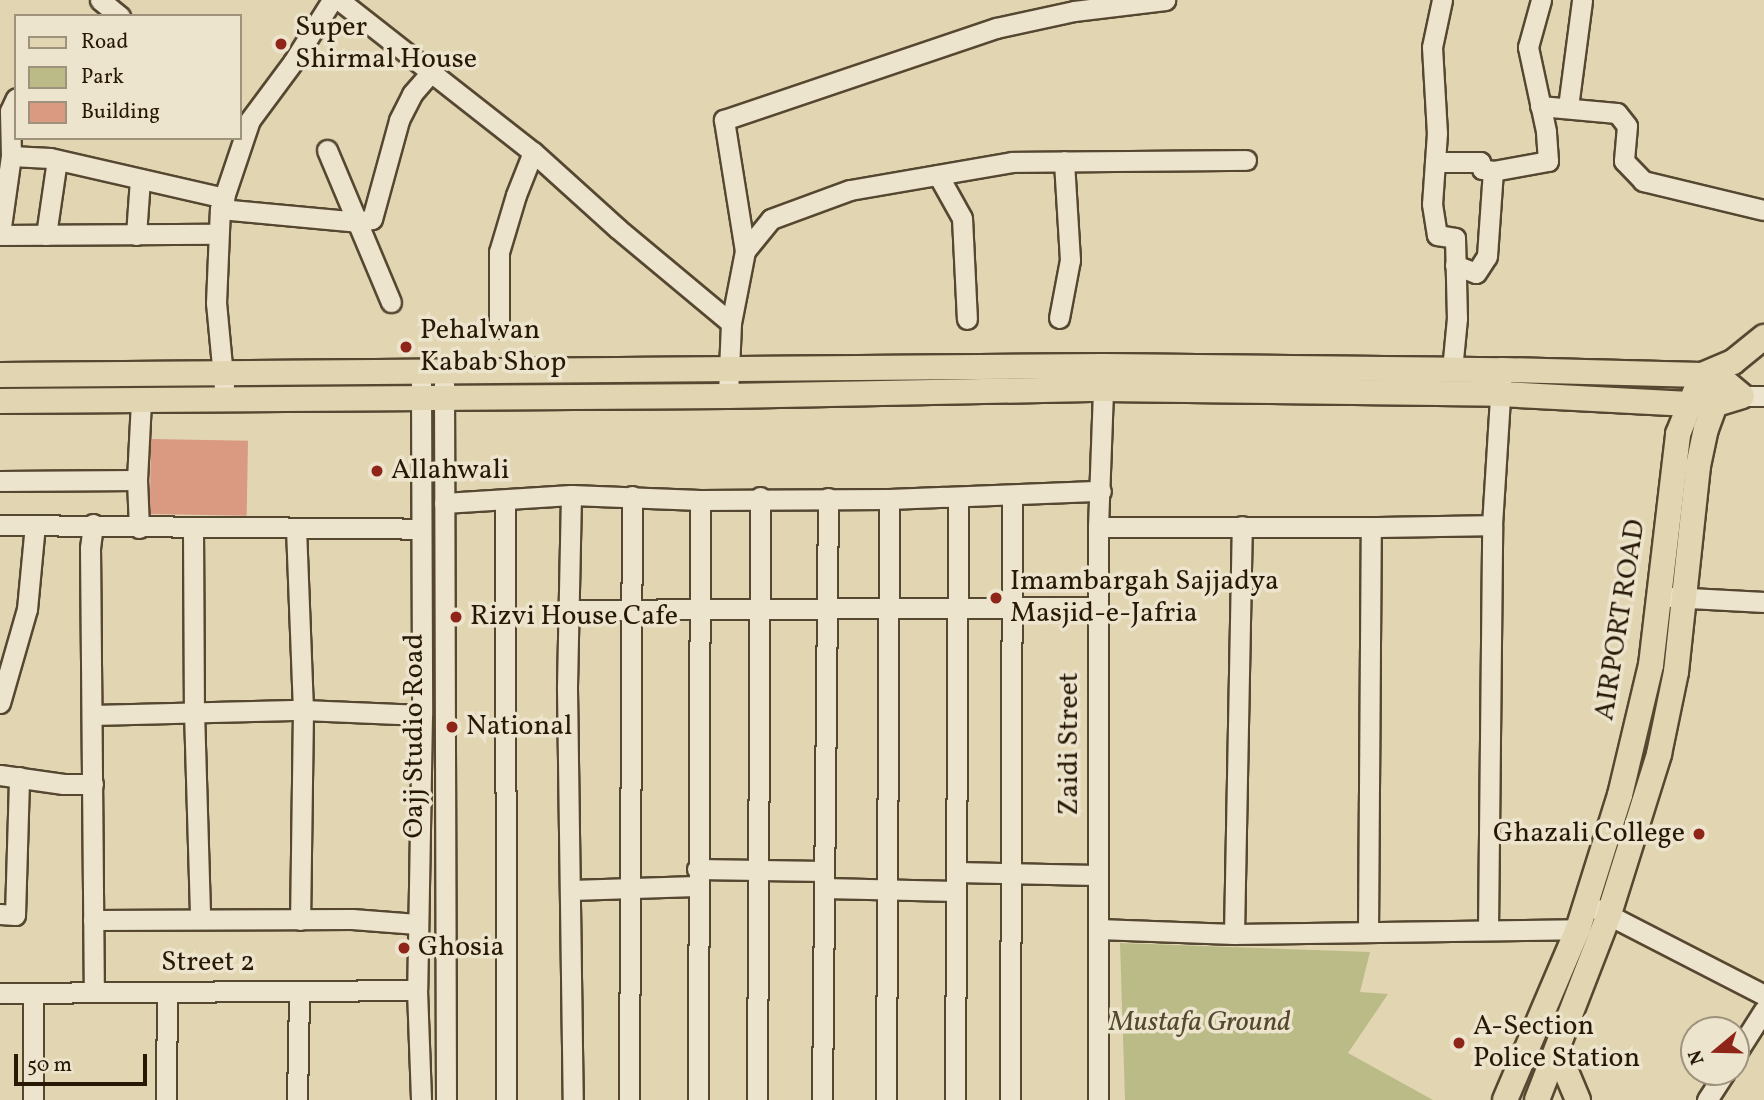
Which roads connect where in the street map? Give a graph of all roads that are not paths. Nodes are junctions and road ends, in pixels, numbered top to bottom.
1 (100, 0) edge
2 (332, 0) edge
3 (339, 0) edge
4 (1165, 0) edge
5 (1442, 0) edge
6 (1541, 0) edge
7 (1582, 0) edge
8 (118, 14) edge
9 (430, 73) junction
10 (14, 105) edge
11 (1540, 106) junction
12 (1568, 107) junction
13 (245, 115) edge
14 (239, 140) edge
15 (327, 150) dead end
16 (533, 152) junction
17 (11, 156) junction
18 (57, 160) junction
19 (1246, 160) dead end
20 (1064, 161) junction
21 (1435, 162) junction
22 (1493, 171) junction
23 (938, 175) junction
24 (140, 179) junction
25 (222, 204) junction
26 (1764, 210) edge
27 (359, 222) junction
28 (0, 234) edge
29 (217, 234) junction
30 (46, 235) junction
31 (136, 235) junction
32 (745, 251) junction
33 (1455, 265) junction
34 (391, 302) dead end
35 (1059, 318) dead end
36 (967, 319) dead end
37 (732, 323) junction
38 (499, 328) dead end
39 (1764, 337) edge
40 (1452, 370) junction
41 (0, 376) edge
42 (1501, 382) junction
43 (1733, 382) edge
44 (432, 384) junction
45 (728, 384) junction
46 (224, 386) junction
47 (1103, 389) junction
48 (141, 400) junction
49 (0, 401) edge
50 (1689, 402) junction
51 (1713, 405) junction
52 (137, 480) junction
53 (0, 481) edge
54 (1101, 491) junction
55 (570, 495) junction
56 (632, 496) junction
57 (1012, 496) junction
58 (760, 498) junction
59 (828, 498) junction
60 (958, 498) junction
61 (889, 499) junction
62 (505, 500) junction
63 (701, 500) junction
64 (444, 503) junction
65 (93, 524) junction
66 (0, 525) edge
67 (36, 525) junction
68 (1492, 525) junction
69 (1242, 526) junction
70 (1098, 527) junction
71 (1371, 527) junction
72 (139, 528) junction
73 (193, 528) junction
74 (296, 528) junction
75 (421, 530) junction
76 (1658, 596) junction
77 (1684, 598) junction
78 (1764, 602) edge
79 (1098, 607) junction
80 (827, 608) junction
81 (888, 608) junction
82 (958, 608) junction
83 (1012, 608) junction
84 (632, 609) junction
85 (698, 609) junction
86 (759, 609) junction
87 (569, 610) junction
88 (0, 703) edge
89 (303, 710) junction
90 (194, 711) junction
91 (92, 715) junction
92 (422, 715) junction
93 (10, 776) edge
94 (93, 784) junction
95 (758, 870) junction
96 (1011, 873) junction
97 (1098, 875) junction
98 (697, 878) junction
99 (824, 879) junction
100 (956, 882) junction
101 (631, 888) junction
102 (571, 890) junction
103 (887, 890) junction
104 (1586, 904) junction
105 (0, 914) edge
106 (1609, 914) junction
107 (200, 919) junction
108 (93, 920) junction
109 (300, 920) junction
110 (417, 924) junction
111 (1098, 929) junction
112 (1578, 929) junction
113 (1488, 930) junction
114 (1368, 932) junction
115 (1234, 934) junction
116 (417, 990) junction
117 (299, 991) junction
118 (94, 992) junction
119 (167, 992) junction
120 (0, 993) edge
121 (33, 993) junction
122 (1764, 995) edge
123 (1764, 1010) edge
124 (1750, 1032) edge
125 (1558, 1050) junction
126 (1509, 1092) edge
127 (33, 1100) edge
128 (166, 1100) edge
129 (297, 1100) edge
130 (421, 1100) edge
131 (446, 1100) edge
132 (506, 1100) edge
133 (573, 1100) edge
134 (629, 1100) edge
135 (698, 1100) edge
136 (757, 1100) edge
137 (822, 1100) edge
138 (886, 1100) edge
139 (955, 1100) edge
140 (1010, 1100) edge
141 (1098, 1100) edge
142 (1538, 1100) edge
143 (1578, 1100) edge

1 - 8 street
2 - 13 street
3 - 9 street
4 - 32 street
5 - 21 street
6 - 11 street
7 - 12 street
9 - 16 street
9 - 27 street
10 - 17 street
11 - 12 street
11 - 22 street
12 - 26 street
14 - 25 street
15 - 27 street
16 - 37 street
16 - 38 street
17 - 18 street
17 - 28 street
18 - 24 street
18 - 30 street
19 - 20 street
20 - 23 street
20 - 35 street
21 - 22 street
21 - 33 street
22 - 33 street
23 - 32 street
23 - 36 street
24 - 25 street
24 - 31 street
25 - 27 street
25 - 29 street
27 - 34 street
28 - 30 street
29 - 31 street
29 - 46 street
30 - 31 street
32 - 37 street
33 - 40 street
37 - 45 street
39 - 43 main road
40 - 42 main road
40 - 45 main road
41 - 46 main road
42 - 43 main road
42 - 47 main road
42 - 50 main road
42 - 68 street
43 - 50 main road, AIRPORT ROAD
43 - 51 main road
44 - 45 main road
44 - 46 main road
44 - 64 street, Oajj Studio Road
44 - 75 street, Oajj Studio Road
45 - 47 main road
46 - 48 main road
47 - 54 street, Zaidi Street
48 - 49 main road
48 - 52 street
50 - 51 main road
50 - 76 main road, AIRPORT ROAD
51 - 77 main road
52 - 53 street
52 - 72 street
54 - 57 street
54 - 70 street, Zaidi Street
55 - 56 street
55 - 62 street
55 - 87 street
56 - 63 street
56 - 84 street
57 - 60 street
57 - 83 street
58 - 59 street
58 - 63 street
58 - 86 street
59 - 61 street
59 - 80 street
60 - 61 street
60 - 82 street
61 - 81 street
62 - 64 street
62 - 132 street
63 - 85 street
64 - 131 street, Oajj Studio Road
65 - 67 street
65 - 72 street
65 - 91 street
66 - 67 street
67 - 88 street
68 - 71 street
68 - 113 street
69 - 70 street
69 - 71 street
69 - 115 street
70 - 79 street, Zaidi Street
71 - 114 street
72 - 73 street
73 - 74 street
73 - 90 street
74 - 75 street
74 - 89 street
75 - 92 street, Oajj Studio Road
76 - 77 street
76 - 104 main road, AIRPORT ROAD
77 - 78 street
77 - 106 main road
79 - 83 street
79 - 97 street, Zaidi Street
80 - 81 street
80 - 86 street
80 - 99 street
81 - 82 street
81 - 103 street
82 - 83 street
82 - 100 street
83 - 96 street
84 - 85 street
84 - 87 street
84 - 101 street
85 - 86 street
85 - 98 street
86 - 95 street
87 - 102 street
89 - 90 street
89 - 92 street
89 - 109 street
90 - 91 street
90 - 107 street
91 - 94 street
92 - 110 street, Oajj Studio Road
93 - 94 street
93 - 105 street
94 - 108 street
95 - 98 street
95 - 99 street
95 - 136 street
96 - 97 street
96 - 100 street
96 - 140 street
97 - 111 street, Zaidi Street
98 - 101 street
98 - 135 street
99 - 103 street
99 - 137 street
100 - 103 street
100 - 139 street
101 - 102 street
101 - 134 street
102 - 133 street
103 - 138 street
104 - 106 street
104 - 112 main road, AIRPORT ROAD
106 - 122 street
106 - 125 main road
107 - 108 street
107 - 109 street
108 - 118 street
109 - 110 street
110 - 116 street, Oajj Studio Road
111 - 115 street
111 - 141 street, Zaidi Street
112 - 113 street
112 - 126 main road, AIRPORT ROAD
113 - 114 street
114 - 115 street
116 - 117 street, Street 2
116 - 130 street, Oajj Studio Road
117 - 119 street, Street 2
117 - 129 street
118 - 119 street, Street 2
118 - 121 street, Street 2
119 - 128 street
120 - 121 street, Street 2
121 - 127 street
123 - 124 street
125 - 142 main road
125 - 143 main road
126 - 142 street

